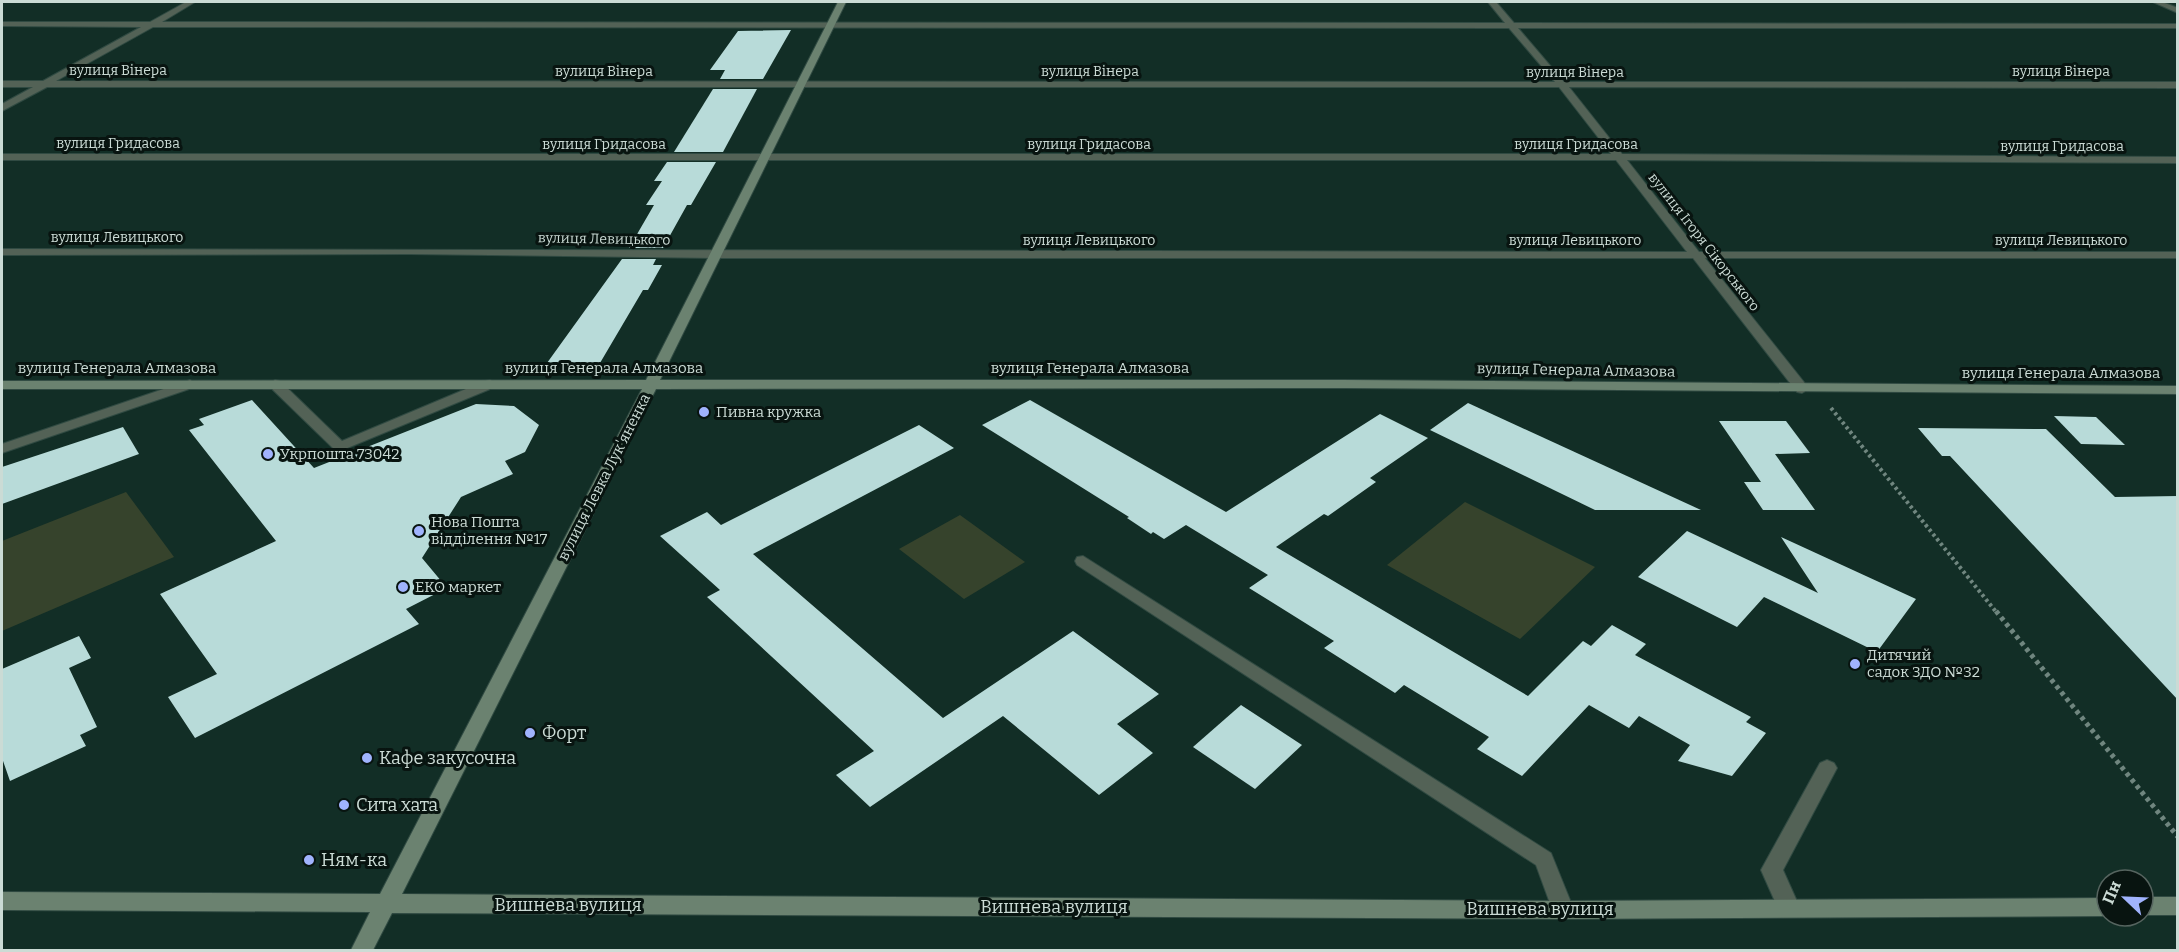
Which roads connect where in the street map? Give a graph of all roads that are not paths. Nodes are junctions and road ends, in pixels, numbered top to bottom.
1 (191, 2) edge
2 (842, 2) edge
3 (1492, 2) edge
4 (2157, 2) edge
5 (2178, 11) edge
6 (153, 23) junction
7 (2, 24) edge
8 (831, 25) junction
9 (1513, 26) junction
10 (2178, 26) edge
11 (2, 84) edge
12 (44, 84) junction
13 (802, 84) junction
14 (1562, 85) junction
15 (2178, 85) edge
16 (2, 108) edge
17 (2, 157) edge
18 (1618, 157) junction
19 (765, 158) junction
20 (2178, 160) edge
21 (2, 252) edge
22 (715, 255) junction
23 (1694, 255) junction
24 (2178, 255) edge
25 (190, 384) junction
26 (274, 384) junction
27 (490, 384) junction
28 (650, 384) junction
29 (2, 386) edge
30 (1809, 389) junction
31 (2178, 390) edge
32 (2, 449) edge
33 (1083, 561) dead end
34 (1827, 768) dead end
35 (2, 901) edge
36 (387, 904) junction
37 (2155, 906) edge
38 (2178, 906) edge
39 (2095, 907) edge
40 (1789, 908) junction
41 (1563, 910) junction
42 (362, 951) edge

1 - 6 street
2 - 8 street, вулиця Левка Лук'яненка
3 - 9 street, вулиця Ігоря Сікорського
4 - 5 street
6 - 7 street
6 - 8 street
6 - 12 street
8 - 9 street
8 - 13 street, вулиця Левка Лук'яненка
9 - 10 street
9 - 14 street, вулиця Ігоря Сікорського
11 - 12 street, вулиця Вінера
12 - 13 street, вулиця Вінера
12 - 16 street
13 - 14 street, вулиця Вінера
13 - 19 street, вулиця Левка Лук'яненка
14 - 15 street, вулиця Вінера
14 - 18 street, вулиця Ігоря Сікорського
17 - 19 street, вулиця Гридасова
18 - 19 street, вулиця Гридасова
18 - 20 street, вулиця Гридасова
18 - 23 street, вулиця Ігоря Сікорського
19 - 22 street, вулиця Левка Лук'яненка
21 - 22 street, вулиця Левицького
22 - 23 street, вулиця Левицького
22 - 28 street, вулиця Левка Лук'яненка
23 - 24 street, вулиця Левицького
23 - 30 street, вулиця Ігоря Сікорського
25 - 26 street, вулиця Генерала Алмазова
25 - 29 street, вулиця Генерала Алмазова
25 - 32 street
26 - 27 street, вулиця Генерала Алмазова
26 - 27 street
27 - 28 street, вулиця Генерала Алмазова
28 - 30 street, вулиця Генерала Алмазова
28 - 36 street, вулиця Левка Лук'яненка
30 - 31 street, вулиця Генерала Алмазова
33 - 41 street
34 - 40 street
35 - 36 street, Вишнева вулиця
36 - 41 street, Вишнева вулиця
36 - 42 street, вулиця Левка Лук'яненка
37 - 38 street
39 - 40 street, Вишнева вулиця
40 - 41 street, Вишнева вулиця

